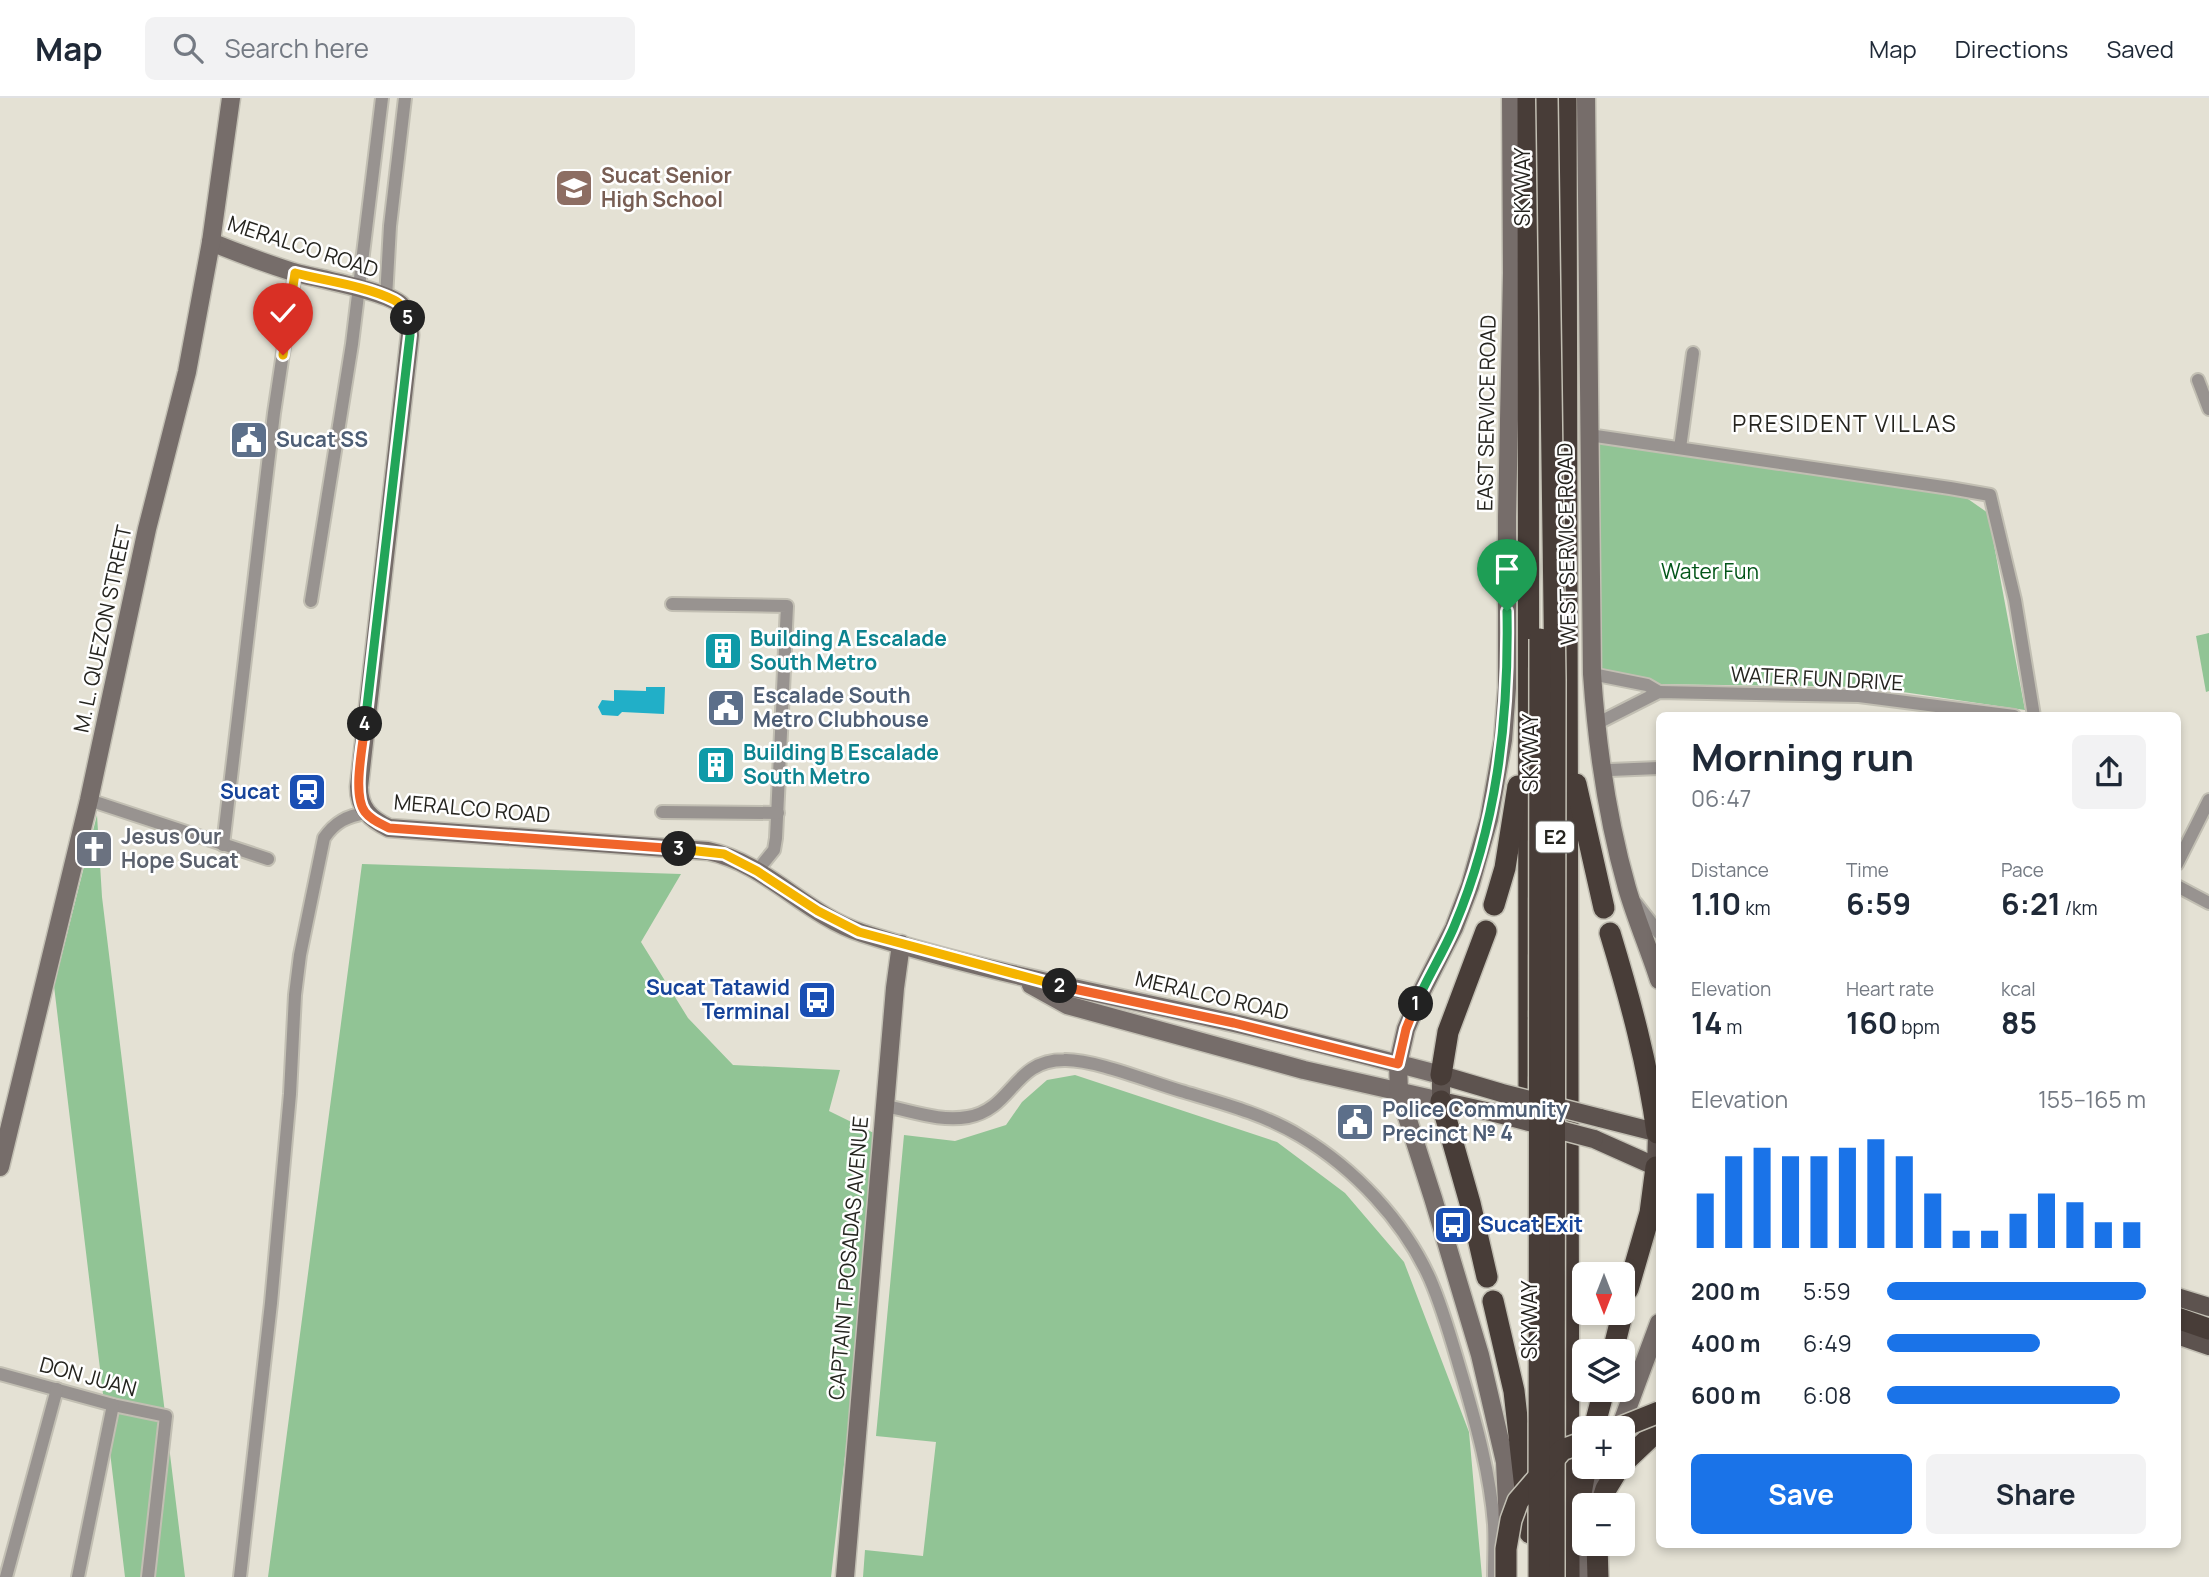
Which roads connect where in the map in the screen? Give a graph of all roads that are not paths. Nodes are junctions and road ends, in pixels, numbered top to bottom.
1 (231, 98) edge
2 (382, 98) edge
3 (405, 98) edge
4 (1511, 98) edge
5 (1528, 98) edge
6 (1534, 98) edge
7 (1547, 98) edge
8 (1566, 98) edge
9 (1586, 98) edge
10 (211, 242) junction
11 (295, 273) junction
12 (359, 288) junction
13 (386, 298) junction
14 (1693, 353) dead end
15 (2198, 380) dead end
16 (2209, 409) edge
17 (1589, 435) junction
18 (1680, 448) junction
19 (311, 601) dead end
20 (672, 604) dead end
21 (1567, 674) junction
22 (1592, 674) junction
23 (1529, 680) junction
24 (1659, 692) junction
25 (1983, 712) edge
26 (2033, 712) edge
27 (1596, 723) junction
28 (1601, 768) junction
29 (1656, 768) edge
30 (89, 800) junction
31 (2209, 800) edge
32 (662, 812) dead end
33 (366, 813) junction
34 (778, 813) junction
35 (223, 845) junction
36 (2181, 856) edge
37 (268, 859) dead end
38 (757, 871) junction
39 (1627, 887) junction
40 (2181, 888) edge
41 (2209, 902) edge
42 (1494, 905) dead end
43 (1604, 908) dead end
44 (1656, 929) edge
45 (1486, 931) dead end
46 (1610, 933) dead end
47 (904, 945) junction
48 (1656, 972) edge
49 (1014, 975) junction
50 (1398, 1064) junction
51 (1440, 1075) junction
52 (1399, 1092) junction
53 (1441, 1101) junction
54 (890, 1107) junction
55 (1656, 1121) edge
56 (1656, 1132) edge
57 (0, 1167) edge
58 (1656, 1168) edge
59 (1656, 1174) edge
60 (1635, 1265) edge
61 (1487, 1277) dead end
62 (2181, 1300) edge
63 (1493, 1301) dead end
64 (2181, 1310) edge
65 (2181, 1319) edge
66 (2209, 1324) edge
67 (1656, 1330) edge
68 (2181, 1334) edge
69 (0, 1374) edge
70 (57, 1389) junction
71 (113, 1405) junction
72 (1656, 1413) edge
73 (1624, 1416) edge
74 (1635, 1422) edge
75 (1656, 1432) edge
76 (1572, 1446) edge
77 (1635, 1452) edge
78 (1583, 1479) edge
79 (1530, 1533) junction
80 (1588, 1556) edge
81 (1597, 1556) edge
82 (6, 1577) edge
83 (78, 1577) edge
84 (148, 1577) edge
85 (240, 1577) edge
86 (845, 1577) edge
87 (853, 1577) edge
88 (1494, 1577) edge
89 (1507, 1577) edge
90 (1530, 1577) edge
91 (1539, 1577) edge
92 (1553, 1577) edge
93 (1571, 1577) edge
94 (1587, 1577) edge
95 (1598, 1577) edge

1 - 10 main road, M. L. QUEZON STREET
2 - 12 street
3 - 13 street
4 - 50 main road, EAST SERVICE ROAD
5 - 23 highway, E2
6 - 91 highway, SKYWAY / E2, bridge
7 - 92 highway, SKYWAY / E2, bridge
8 - 21 highway, E2
9 - 17 main road, WEST SERVICE ROAD
10 - 11 main road, MERALCO ROAD
10 - 30 main road, M. L. QUEZON STREET
11 - 12 main road, MERALCO ROAD
11 - 35 street
12 - 13 main road, MERALCO ROAD
12 - 19 street
13 - 33 main road, MERALCO ROAD
14 - 18 street
15 - 16 street
17 - 18 street
17 - 22 main road, WEST SERVICE ROAD
18 - 26 street
20 - 34 street
21 - 43 highway
21 - 93 highway, E2
22 - 24 street, WATER FUN DRIVE
22 - 27 main road, WEST SERVICE ROAD
23 - 42 highway
23 - 79 highway, E2
24 - 25 street, WATER FUN DRIVE
24 - 27 street, WATER FUN DRIVE
27 - 28 main road, WEST SERVICE ROAD
28 - 29 street
28 - 39 main road, WEST SERVICE ROAD
30 - 35 street
30 - 57 main road, M. L. QUEZON STREET
31 - 36 street
32 - 34 street
33 - 38 main road, MERALCO ROAD
33 - 85 street
34 - 38 street
35 - 37 street
38 - 47 main road, MERALCO ROAD
39 - 44 street
39 - 48 main road, WEST SERVICE ROAD
40 - 41 street
45 - 51 highway
46 - 55 highway
47 - 49 main road, MERALCO ROAD
47 - 54 main road, CAPTAIN T. POSADAS AVENUE
49 - 50 main road, MERALCO ROAD
49 - 52 main road, MERALCO ROAD
50 - 51 main road, MERALCO ROAD
50 - 52 main road, EAST SERVICE ROAD
51 - 53 main road
51 - 56 main road, bridge
52 - 53 main road, MERALCO ROAD
52 - 89 main road, EAST SERVICE ROAD
53 - 58 main road, bridge
53 - 61 highway
54 - 86 main road, CAPTAIN T. POSADAS AVENUE
54 - 87 main road, CAPTAIN T. POSADAS AVENUE
54 - 88 street
59 - 60 highway
62 - 66 main road
63 - 79 highway
64 - 66 highway
65 - 66 highway
66 - 68 main road
67 - 73 main road
69 - 70 street, DON JUAN
70 - 71 street, DON JUAN
70 - 82 street
71 - 83 street
71 - 84 street, DON JUAN
72 - 74 highway, bridge
75 - 77 highway
76 - 89 highway, bridge
78 - 93 highway
79 - 90 highway, E2
80 - 94 main road
81 - 95 highway

